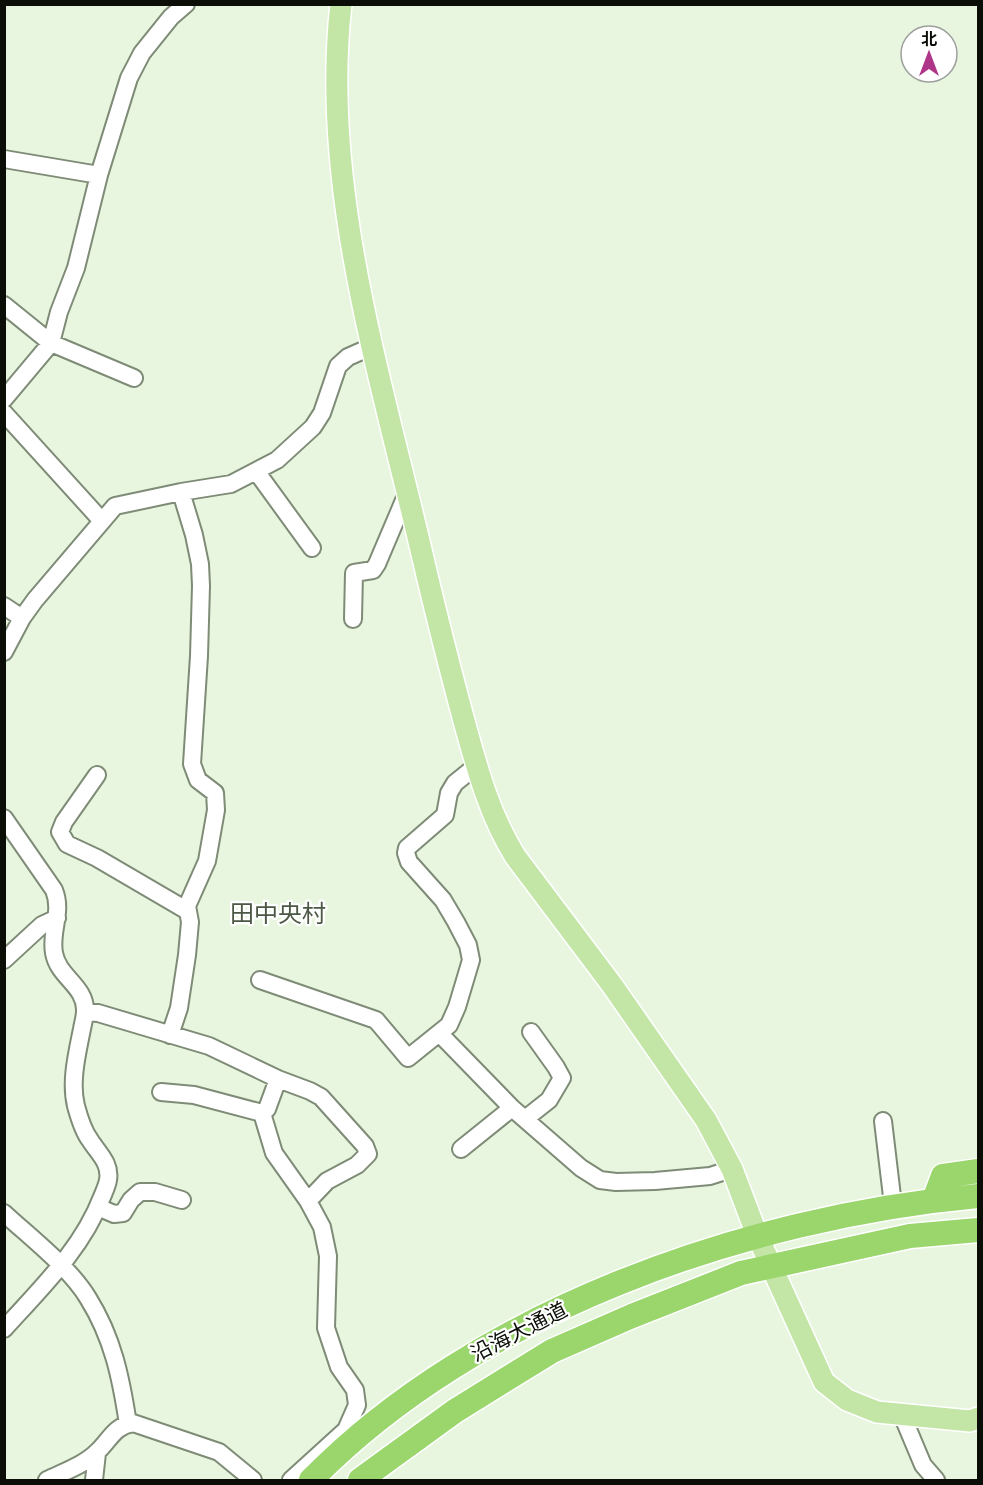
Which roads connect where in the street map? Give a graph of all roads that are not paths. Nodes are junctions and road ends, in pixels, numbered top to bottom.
1 (186, 4) edge
2 (341, 4) edge
3 (4, 159) edge
4 (99, 175) junction
5 (4, 304) edge
6 (51, 343) junction
7 (373, 346) junction
8 (134, 378) dead end
9 (8, 389) edge
10 (4, 413) edge
11 (256, 471) junction
12 (408, 491) junction
13 (181, 492) junction
14 (102, 521) junction
15 (312, 548) dead end
16 (4, 606) edge
17 (22, 618) junction
18 (353, 619) dead end
19 (4, 652) edge
20 (476, 766) junction
21 (97, 775) dead end
22 (4, 818) edge
23 (186, 910) junction
24 (57, 918) junction
25 (4, 960) edge
26 (260, 980) dead end
27 (85, 1012) junction
28 (531, 1032) dead end
29 (440, 1034) junction
30 (170, 1035) junction
31 (278, 1079) junction
32 (161, 1092) dead end
33 (512, 1108) junction
34 (262, 1113) junction
35 (525, 1119) junction
36 (883, 1121) dead end
37 (461, 1149) dead end
38 (732, 1169) junction
39 (978, 1171) edge
40 (978, 1196) edge
41 (182, 1200) dead end
42 (934, 1200) junction
43 (309, 1201) junction
44 (893, 1205) junction
45 (98, 1207) junction
46 (4, 1213) edge
47 (978, 1230) edge
48 (942, 1234) junction
49 (757, 1235) junction
50 (978, 1247) edge
51 (60, 1266) junction
52 (772, 1266) junction
53 (4, 1329) edge
54 (902, 1415) junction
55 (978, 1418) edge
56 (128, 1424) junction
57 (347, 1437) junction
58 (97, 1453) junction
59 (369, 1477) edge
60 (47, 1480) edge
61 (94, 1480) edge
62 (253, 1480) edge
63 (291, 1480) edge
64 (311, 1480) edge
65 (936, 1480) edge

1 - 4 street
2 - 7 main road
3 - 4 street
4 - 6 street
5 - 6 street
6 - 8 street
6 - 9 street
7 - 11 street
7 - 12 main road
10 - 14 street
11 - 13 street
11 - 15 street
12 - 18 street
12 - 20 main road
13 - 14 street
13 - 23 street
14 - 17 street
16 - 17 street
17 - 19 street
20 - 29 street
20 - 38 main road
21 - 23 street
22 - 24 street
23 - 30 street
24 - 25 street
24 - 27 street
26 - 29 street
27 - 30 street
27 - 45 street
28 - 35 street
29 - 33 street
30 - 31 street
31 - 34 street
31 - 43 street
32 - 34 street
33 - 35 street
33 - 37 street
34 - 43 street
35 - 38 street
36 - 44 street
38 - 49 main road
39 - 42 highway
40 - 42 highway, 沿海大通道
41 - 45 street
42 - 44 highway, 沿海大通道
43 - 57 street
44 - 49 highway, 沿海大通道
45 - 51 street
46 - 51 street
47 - 48 highway, 沿海大通道
48 - 50 highway
48 - 52 highway, 沿海大通道
49 - 52 main road
49 - 57 highway, 沿海大通道
51 - 53 street
51 - 56 street
52 - 54 main road
52 - 59 highway, 沿海大通道
54 - 55 main road
54 - 65 street
56 - 58 street
56 - 62 street
57 - 63 street
57 - 64 highway, 沿海大通道
58 - 60 street
58 - 61 street

